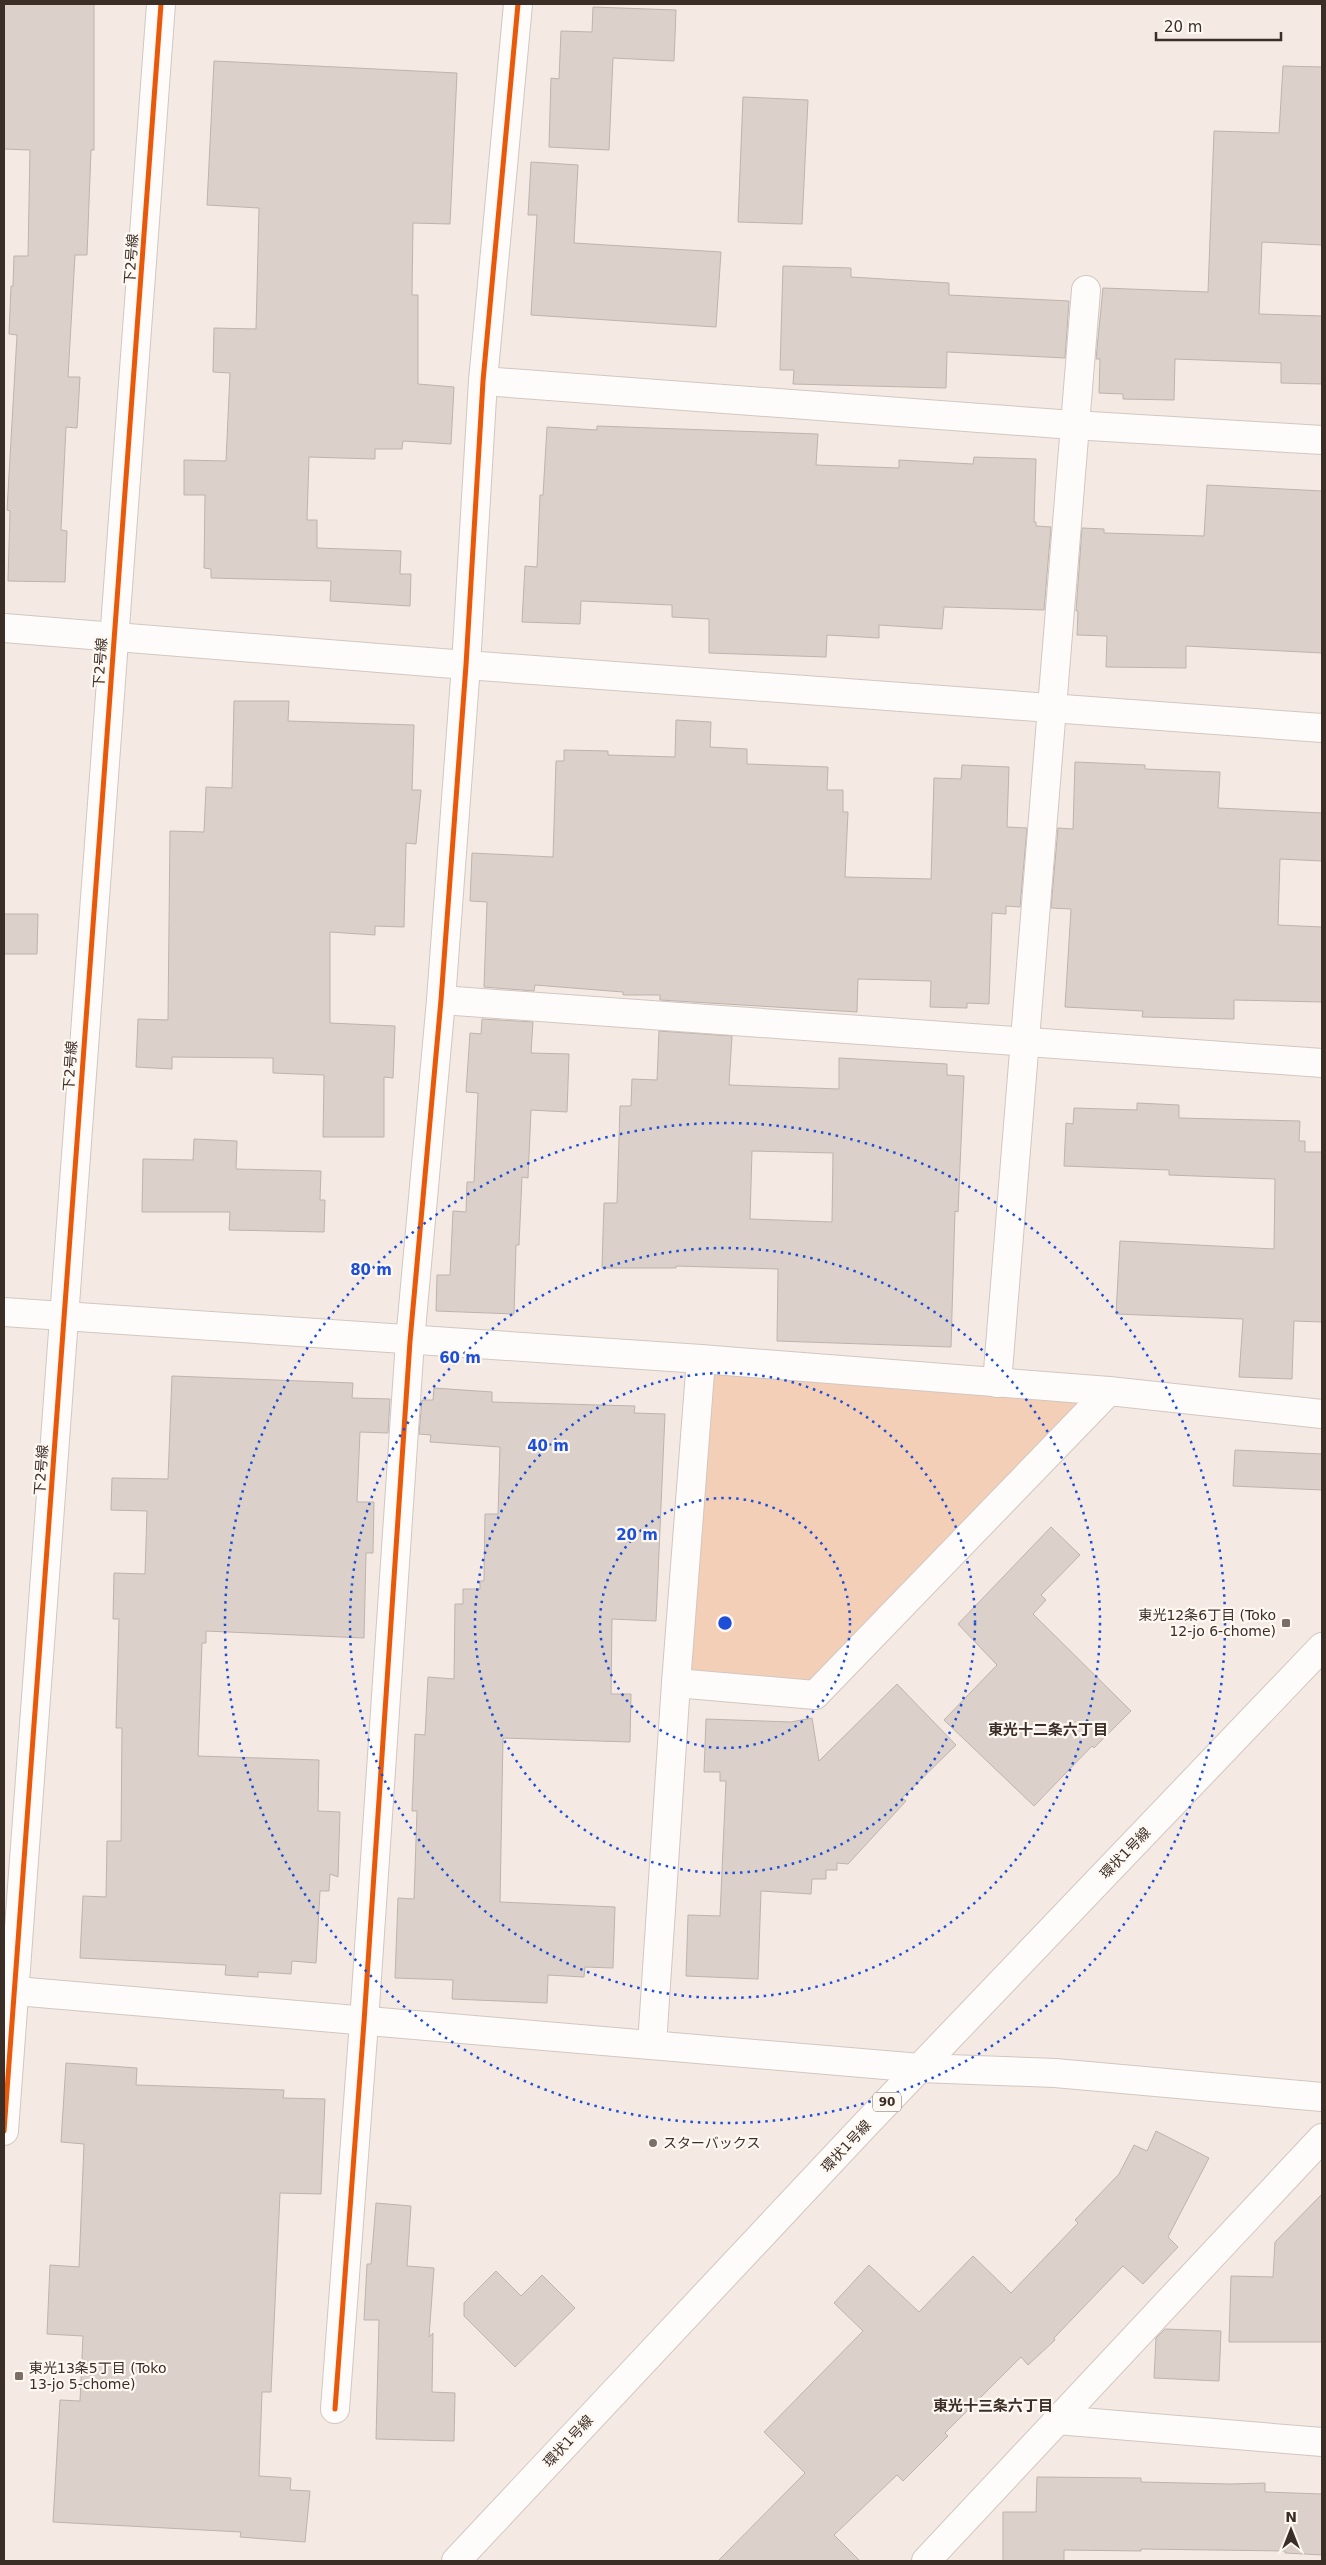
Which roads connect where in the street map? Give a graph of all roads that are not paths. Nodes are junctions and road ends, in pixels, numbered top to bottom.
1 (161, 4) edge
2 (518, 4) edge
3 (1086, 290) dead end
4 (483, 381) junction
5 (1073, 425) junction
6 (1322, 440) edge
7 (4, 628) edge
8 (114, 638) junction
9 (466, 665) junction
10 (1051, 706) junction
11 (1322, 728) edge
12 (441, 1000) junction
13 (1024, 1041) junction
14 (1322, 1063) edge
15 (4, 1312) edge
16 (63, 1316) junction
17 (410, 1341) junction
18 (701, 1359) junction
19 (997, 1383) junction
20 (1109, 1391) junction
21 (1322, 1414) edge
22 (1322, 1647) edge
23 (676, 1683) junction
24 (9, 1990) edge
25 (364, 2022) junction
26 (652, 2045) junction
27 (920, 2068) junction
28 (1322, 2097) edge
29 (4, 2131) edge
30 (1322, 2138) edge
31 (335, 2409) dead end
32 (1057, 2420) junction
33 (1322, 2442) edge
34 (456, 2561) edge
35 (926, 2561) edge

1 - 8 street, 下2号線
2 - 4 street
3 - 5 street
4 - 5 street
4 - 9 street
5 - 6 street
5 - 10 street
7 - 8 street
8 - 9 street
8 - 16 street, 下2号線
9 - 10 street
9 - 12 street
10 - 11 street
10 - 13 street
12 - 13 street
12 - 17 street
13 - 14 street
13 - 19 street
15 - 16 street
16 - 17 street
16 - 24 street, 下2号線
17 - 18 street
17 - 25 street
18 - 19 street
18 - 23 street
19 - 20 street
20 - 21 street
20 - 23 street
22 - 27 street, 環状1号線 / 90
23 - 26 street
24 - 25 street
24 - 29 street, 下2号線
25 - 26 street
25 - 31 street
26 - 27 street
27 - 28 street
27 - 34 street, 環状1号線 / 90
30 - 32 street
32 - 33 street
32 - 35 street

